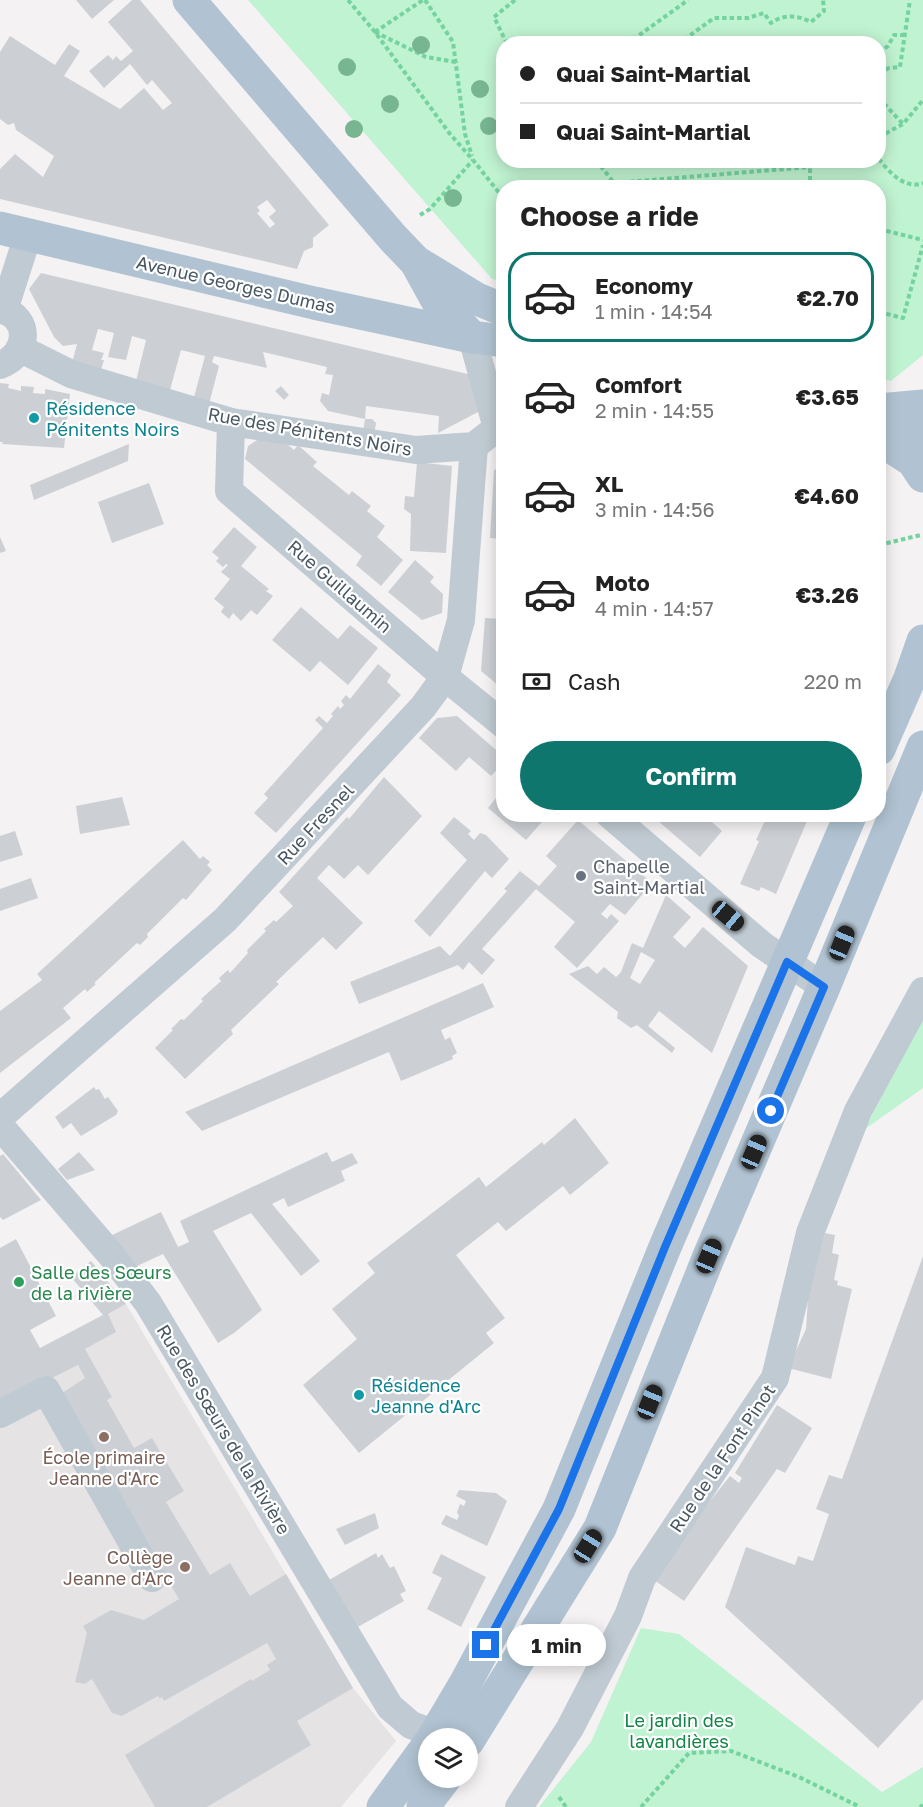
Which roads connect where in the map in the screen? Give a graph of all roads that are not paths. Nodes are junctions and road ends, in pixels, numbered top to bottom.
1 (189, 0) edge
2 (14, 231) edge
3 (416, 262) junction
4 (496, 307) edge
5 (2, 309) edge
6 (488, 339) edge
7 (10, 357) edge
8 (923, 406) edge
9 (886, 409) edge
10 (231, 422) junction
11 (886, 426) edge
12 (923, 435) edge
13 (886, 444) edge
14 (474, 446) junction
15 (923, 476) edge
16 (923, 641) edge
17 (445, 677) junction
18 (496, 718) edge
19 (886, 733) edge
20 (923, 747) edge
21 (618, 822) edge
22 (848, 822) edge
23 (787, 962) junction
24 (824, 987) junction
25 (923, 991) edge
26 (0, 1117) edge
27 (0, 1126) edge
28 (0, 1414) edge
29 (152, 1578) dead end
30 (439, 1728) edge
31 (476, 1728) edge
32 (418, 1729) edge
33 (418, 1759) edge
34 (437, 1788) edge
35 (383, 1807) edge
36 (423, 1807) edge
37 (519, 1807) edge

1 - 3 main road
2 - 5 street
2 - 6 main road, Avenue Georges Dumas
3 - 4 main road
3 - 6 main road
5 - 7 street
6 - 14 street
7 - 10 street, Rue des Pénitents Noirs
8 - 9 main road
10 - 14 street, Rue des Pénitents Noirs
10 - 17 street, Rue Guillaumin
11 - 12 main road
13 - 15 main road
14 - 17 street, Rue Fresnel
16 - 19 main road
17 - 18 street, Rue Guillaumin
17 - 26 street, Rue Fresnel
20 - 24 main road
21 - 23 street
22 - 23 main road
23 - 24 street
23 - 30 main road
24 - 31 main road
25 - 37 street, Rue de la Font Pinot
27 - 32 street, Rue des Sœurs de la Rivière
28 - 29 street
33 - 35 main road
34 - 36 main road

